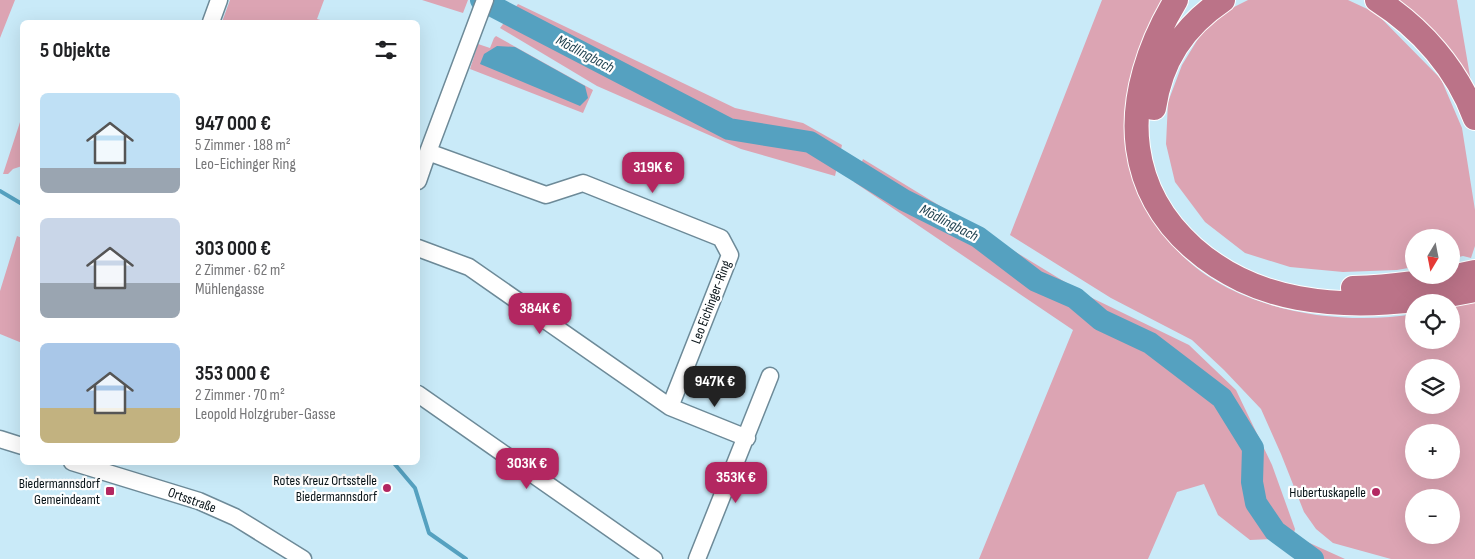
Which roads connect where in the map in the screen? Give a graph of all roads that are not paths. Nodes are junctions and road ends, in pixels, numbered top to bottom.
1 (219, 0) edge
2 (1176, 0) edge
3 (1223, 0) edge
4 (1377, 0) edge
5 (482, 7) edge
6 (212, 20) edge
7 (1475, 118) edge
8 (428, 152) junction
9 (420, 175) edge
10 (420, 249) edge
11 (1474, 278) edge
12 (770, 376) dead end
13 (420, 395) edge
14 (670, 407) junction
15 (747, 438) junction
16 (0, 439) edge
17 (20, 445) edge
18 (82, 465) edge
19 (303, 559) edge
20 (654, 559) edge
21 (697, 559) edge

1 - 6 street
2 - 11 highway
3 - 11 highway
4 - 7 highway
5 - 8 street
8 - 9 street
8 - 14 street, Leo Eichinger-Ring
10 - 14 street
12 - 15 street
13 - 20 street
14 - 15 street
15 - 21 street
16 - 17 street
18 - 19 street, Ortsstraße

